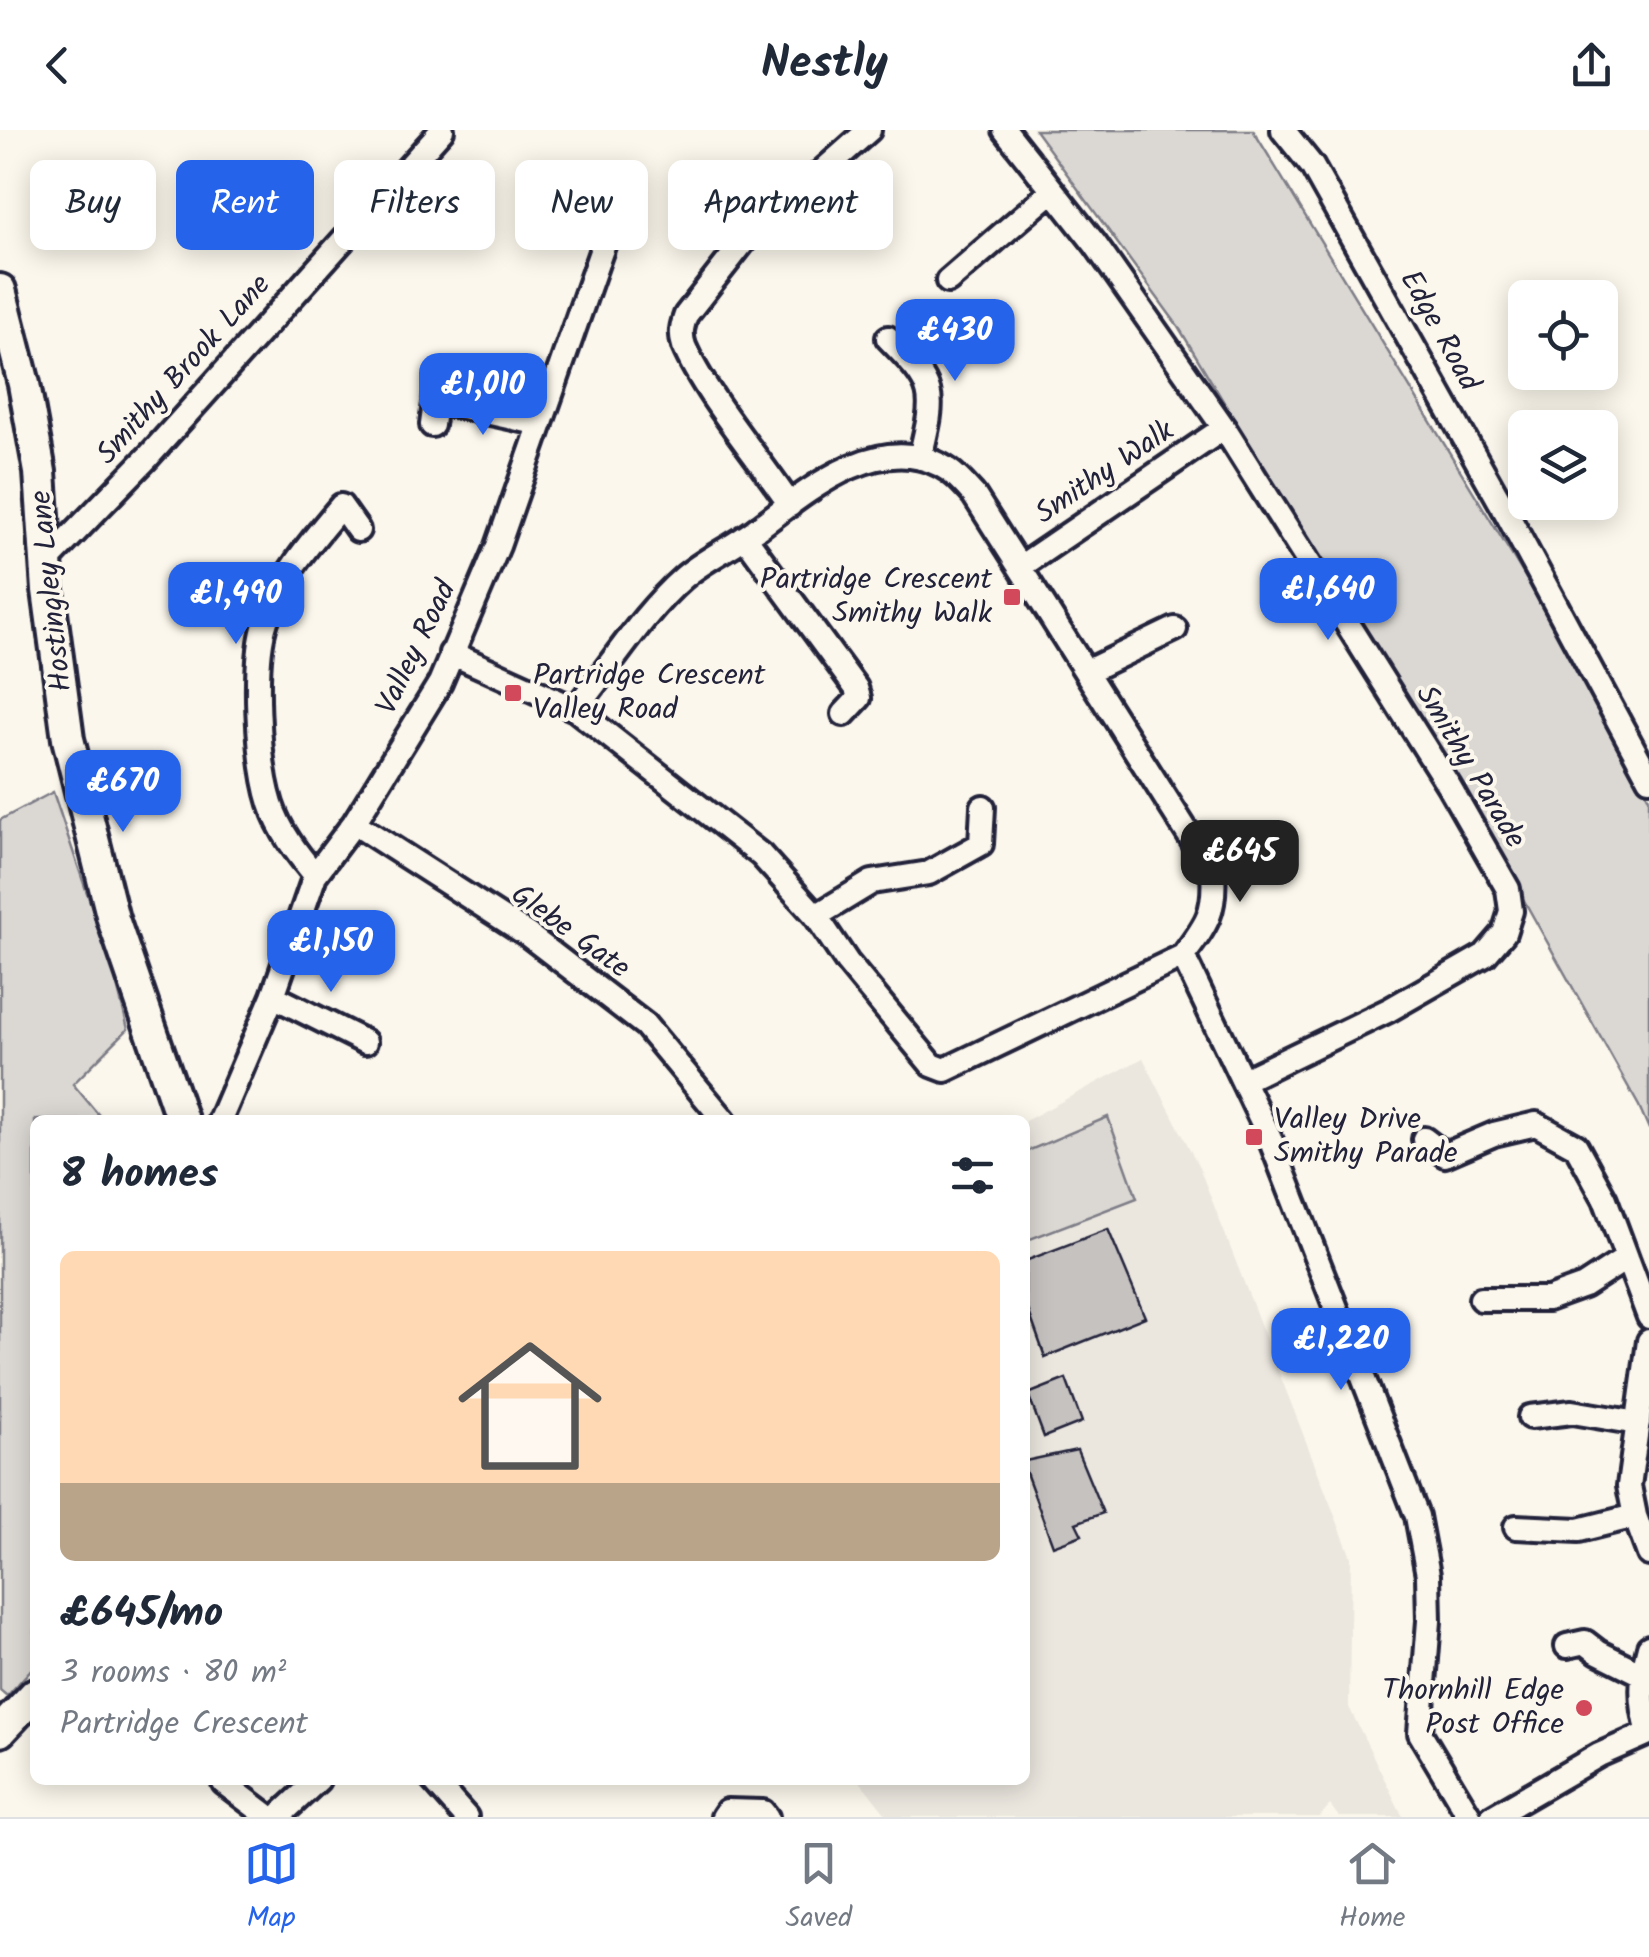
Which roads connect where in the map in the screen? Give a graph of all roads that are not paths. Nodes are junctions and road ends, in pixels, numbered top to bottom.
1 (442, 130) edge
2 (869, 130) edge
3 (1005, 130) edge
4 (1283, 130) edge
5 (1051, 192) junction
6 (601, 250) edge
7 (948, 281) dead end
8 (0, 290) edge
9 (888, 338) dead end
10 (541, 424) junction
11 (432, 426) dead end
12 (1224, 428) junction
13 (920, 458) junction
14 (790, 505) junction
15 (358, 530) dead end
16 (745, 538) junction
17 (48, 560) junction
18 (1020, 567) junction
19 (1175, 628) dead end
20 (451, 653) junction
21 (1088, 671) junction
22 (575, 709) junction
23 (844, 714) dead end
24 (1649, 778) edge
25 (983, 807) dead end
26 (354, 823) junction
27 (315, 875) junction
28 (816, 916) junction
29 (1183, 956) junction
30 (273, 996) junction
31 (364, 1042) dead end
32 (1244, 1080) junction
33 (180, 1115) edge
34 (222, 1115) edge
35 (720, 1115) edge
36 (1424, 1139) dead end
37 (1445, 1154) junction
38 (1442, 1179) dead end
39 (1627, 1258) junction
40 (1481, 1299) dead end
41 (1649, 1316) edge
42 (1649, 1341) edge
43 (1530, 1417) dead end
44 (1638, 1423) junction
45 (1635, 1516) junction
46 (1516, 1527) dead end
47 (1649, 1554) edge
48 (1568, 1646) dead end
49 (1649, 1647) edge
50 (1642, 1674) junction
51 (30, 1699) edge
52 (0, 1732) edge
53 (1649, 1733) edge
54 (227, 1785) edge
55 (313, 1785) edge
56 (437, 1785) edge
57 (269, 1817) edge
58 (278, 1817) edge
59 (466, 1817) edge
60 (723, 1817) edge
61 (767, 1817) edge
62 (1470, 1817) edge
63 (1492, 1817) edge

1 - 17 street, Smithy Brook Lane
2 - 14 street
3 - 5 street, Smithy Parade
4 - 24 street, Edge Road
5 - 7 street
5 - 12 street, Smithy Parade
6 - 10 street, Valley Road
8 - 17 main road, Hostingley Lane
9 - 13 street
10 - 11 street
10 - 20 street, Valley Road
12 - 18 street, Smithy Walk
12 - 32 street, Smithy Parade
13 - 14 street
13 - 18 street
14 - 16 street
15 - 27 street
16 - 22 street
16 - 23 street
17 - 33 main road, Hostingley Lane
18 - 21 street
19 - 21 street
20 - 22 street
20 - 26 street, Valley Road
21 - 29 street
22 - 28 street
25 - 28 street
26 - 27 street, Valley Road
26 - 35 street, Glebe Gate
27 - 30 street, Valley Road
28 - 29 street
29 - 32 street
30 - 31 street
30 - 34 street, Valley Road
32 - 62 street
36 - 37 street
37 - 38 street
37 - 39 street
39 - 40 street
39 - 41 street
42 - 44 street
43 - 44 street
44 - 45 street
45 - 46 street
45 - 47 street
48 - 50 street
49 - 50 street
50 - 53 street
51 - 52 main road
53 - 63 street
54 - 57 street
55 - 58 street
56 - 59 street
60 - 61 street

